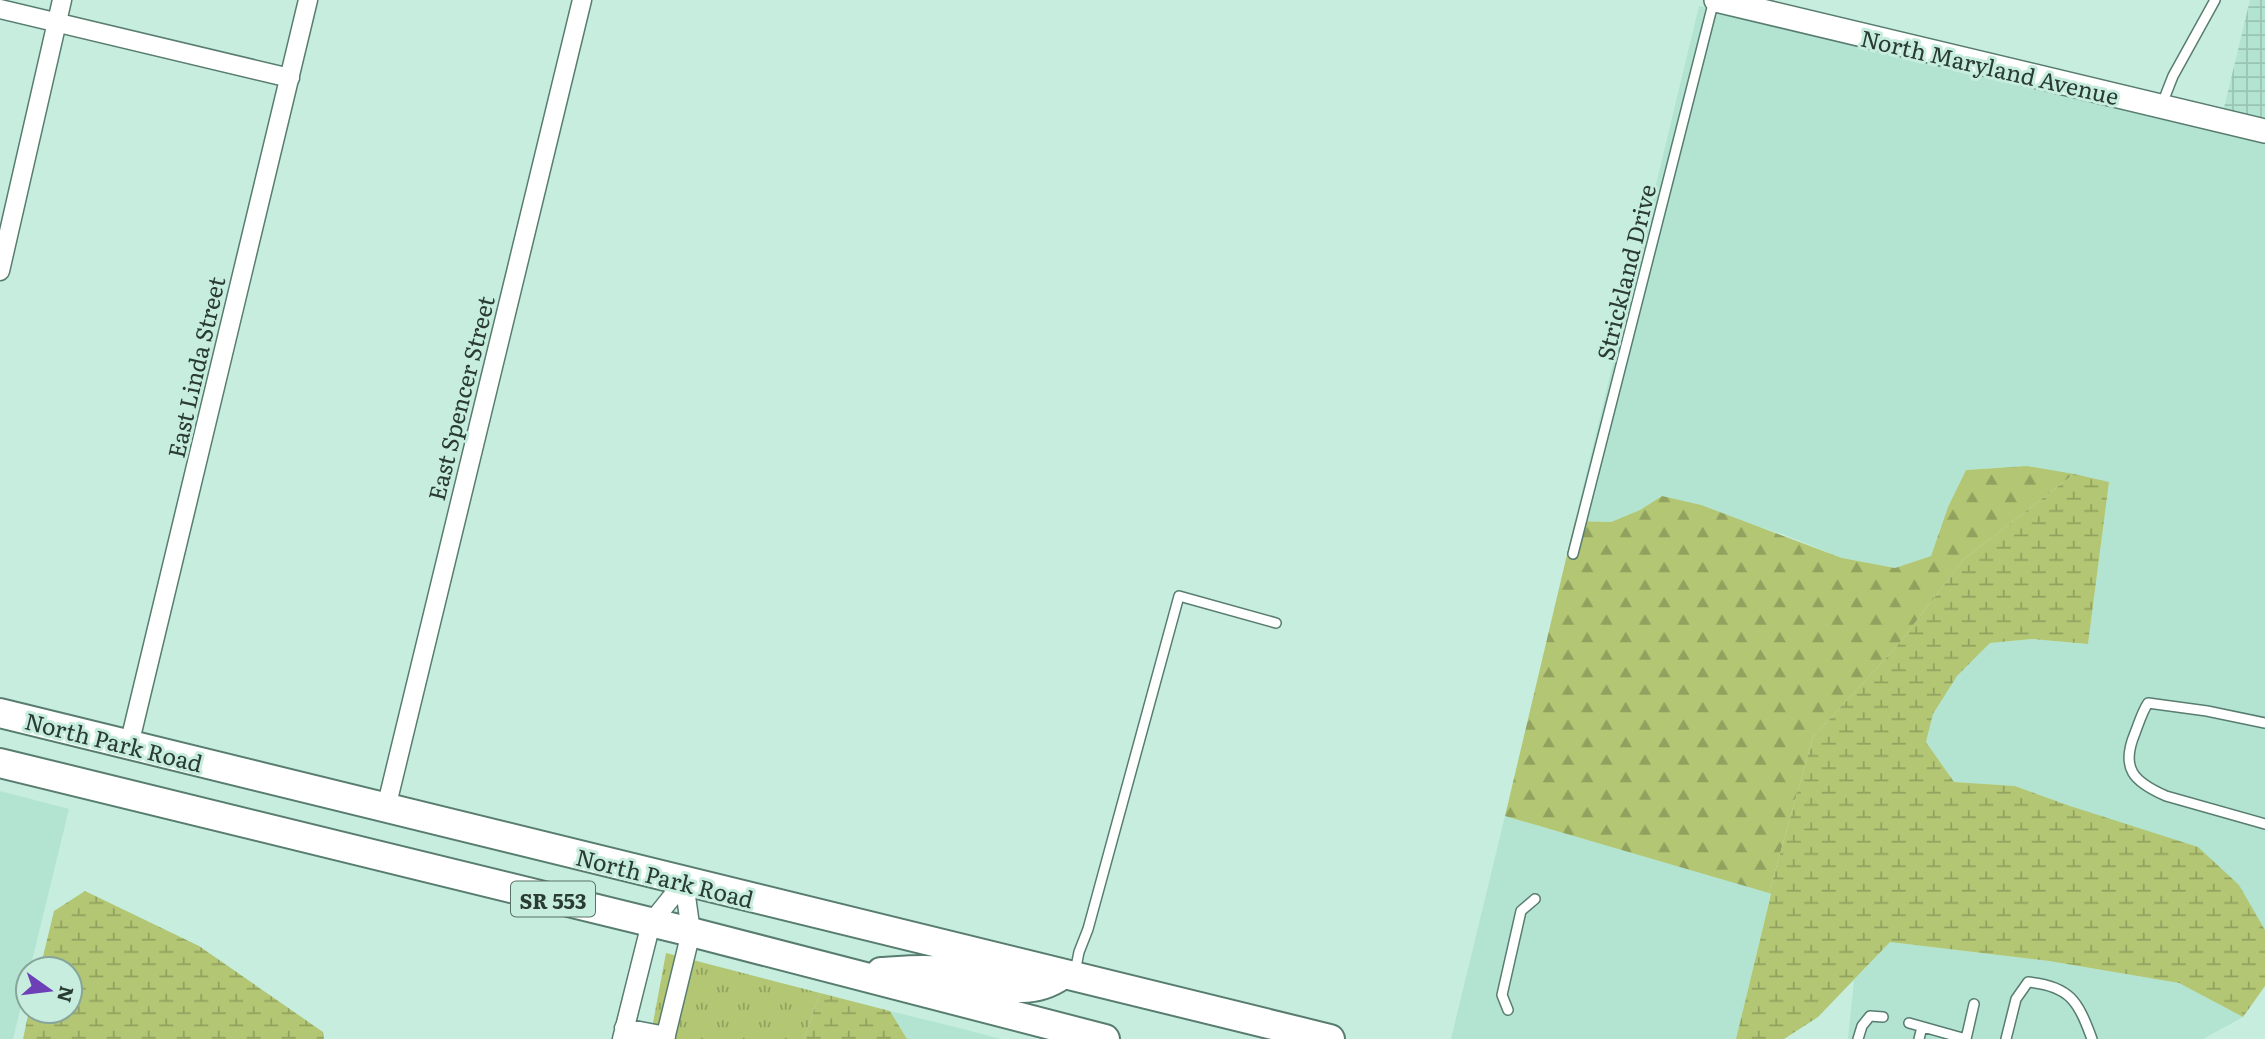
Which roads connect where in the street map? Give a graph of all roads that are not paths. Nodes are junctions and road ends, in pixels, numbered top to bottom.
1 (62, 0) edge
2 (308, 0) edge
3 (582, 0) edge
4 (1715, 0) edge
5 (2215, 0) edge
6 (0, 9) edge
7 (57, 22) junction
8 (289, 78) junction
9 (2161, 106) junction
10 (2265, 131) edge
11 (5, 222) edge
12 (0, 271) edge
13 (1573, 554) dead end
14 (1276, 623) dead end
15 (0, 713) edge
16 (2265, 723) edge
17 (129, 745) junction
18 (0, 763) edge
19 (386, 808) junction
20 (2265, 824) edge
21 (684, 882) junction
22 (1535, 899) dead end
23 (651, 922) junction
24 (691, 932) junction
25 (850, 973) junction
26 (1068, 976) junction
27 (1974, 1004) dead end
28 (1508, 1010) dead end
29 (1883, 1017) dead end
30 (1909, 1023) dead end
31 (1923, 1027) junction
32 (623, 1034) edge
33 (665, 1038) edge
34 (1105, 1039) edge
35 (1330, 1039) edge
36 (1858, 1039) edge
37 (1919, 1039) edge
38 (2006, 1039) edge
39 (2092, 1039) edge

1 - 7 street
2 - 8 street, East Linda Street
3 - 19 street, East Spencer Street
4 - 9 street, North Maryland Avenue
4 - 13 lane, Strickland Drive
5 - 9 lane
6 - 7 street
7 - 8 street
7 - 11 street
8 - 17 street, East Linda Street
9 - 10 street, North Maryland Avenue
11 - 12 street
14 - 26 lane
15 - 17 main road, North Park Road / SR 553
16 - 20 lane
17 - 19 main road, North Park Road / SR 553
18 - 23 main road, North Park Road / SR 553
19 - 21 main road, North Park Road / SR 553
21 - 23 street
21 - 24 street
21 - 26 main road, North Park Road / SR 553
22 - 28 lane
23 - 24 main road, North Park Road / SR 553
23 - 32 street
24 - 25 main road, North Park Road / SR 553
24 - 33 street
25 - 26 main road
25 - 34 main road, North Park Road / SR 553
26 - 35 main road, North Park Road / SR 553
27 - 31 lane
29 - 36 lane
30 - 31 lane
31 - 37 lane
32 - 33 street
38 - 39 lane

